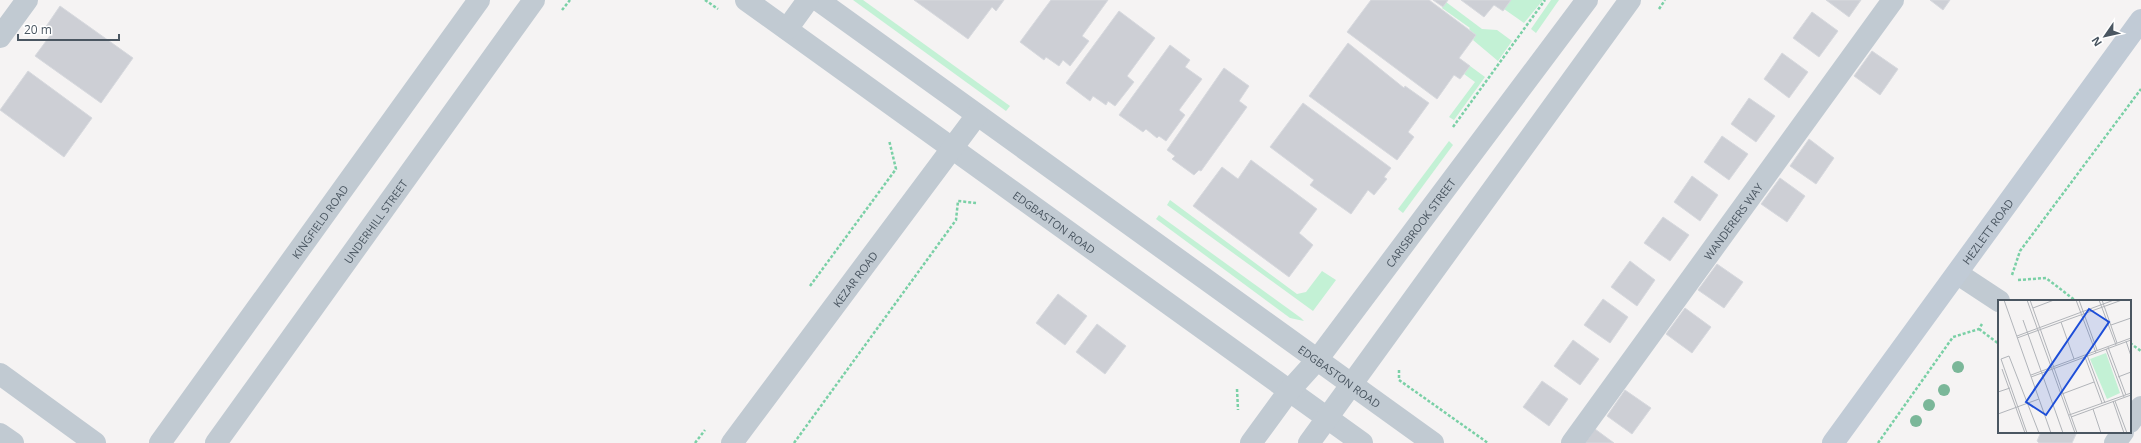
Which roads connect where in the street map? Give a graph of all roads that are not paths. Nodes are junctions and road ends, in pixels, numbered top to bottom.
1 (26, 0) edge
2 (478, 0) edge
3 (534, 0) edge
4 (748, 0) edge
5 (808, 0) edge
6 (818, 0) edge
7 (1587, 0) edge
8 (1630, 0) edge
9 (1893, 0) edge
10 (2141, 20) edge
11 (787, 30) junction
12 (0, 37) edge
13 (977, 115) junction
14 (951, 148) junction
15 (1958, 274) junction
16 (1995, 307) edge
17 (1318, 360) junction
18 (0, 374) edge
19 (1351, 384) junction
20 (1289, 391) junction
21 (2131, 397) edge
22 (2141, 404) edge
23 (2141, 407) edge
24 (1327, 418) junction
25 (2131, 421) edge
26 (2122, 433) edge
27 (0, 434) edge
28 (13, 443) edge
29 (95, 443) edge
30 (160, 443) edge
31 (216, 443) edge
32 (732, 443) edge
33 (1251, 443) edge
34 (1309, 443) edge
35 (1362, 443) edge
36 (1433, 443) edge
37 (1572, 443) edge
38 (1833, 443) edge
39 (2114, 443) edge

1 - 12 street
2 - 30 street, KINGFIELD ROAD
3 - 31 street, UNDERHILL STREET
4 - 11 street, EDGBASTON ROAD
5 - 11 street
6 - 13 street, EDGBASTON ROAD
7 - 17 street, CARISBROOK STREET
8 - 19 street
9 - 37 street, WANDERERS WAY
10 - 15 main road, HEZLETT ROAD
11 - 14 street, EDGBASTON ROAD
13 - 14 street, KEZAR ROAD
13 - 17 street, EDGBASTON ROAD
14 - 20 street, EDGBASTON ROAD
14 - 32 street, KEZAR ROAD
15 - 16 street
15 - 38 main road, HEZLETT ROAD
17 - 19 street, EDGBASTON ROAD
17 - 20 street, CARISBROOK STREET
18 - 29 street
19 - 24 street
19 - 36 street, EDGBASTON ROAD
20 - 24 street, EDGBASTON ROAD
20 - 33 street, CARISBROOK STREET
21 - 22 street
23 - 25 street
24 - 34 street
24 - 35 street, EDGBASTON ROAD
26 - 39 street
27 - 28 street

